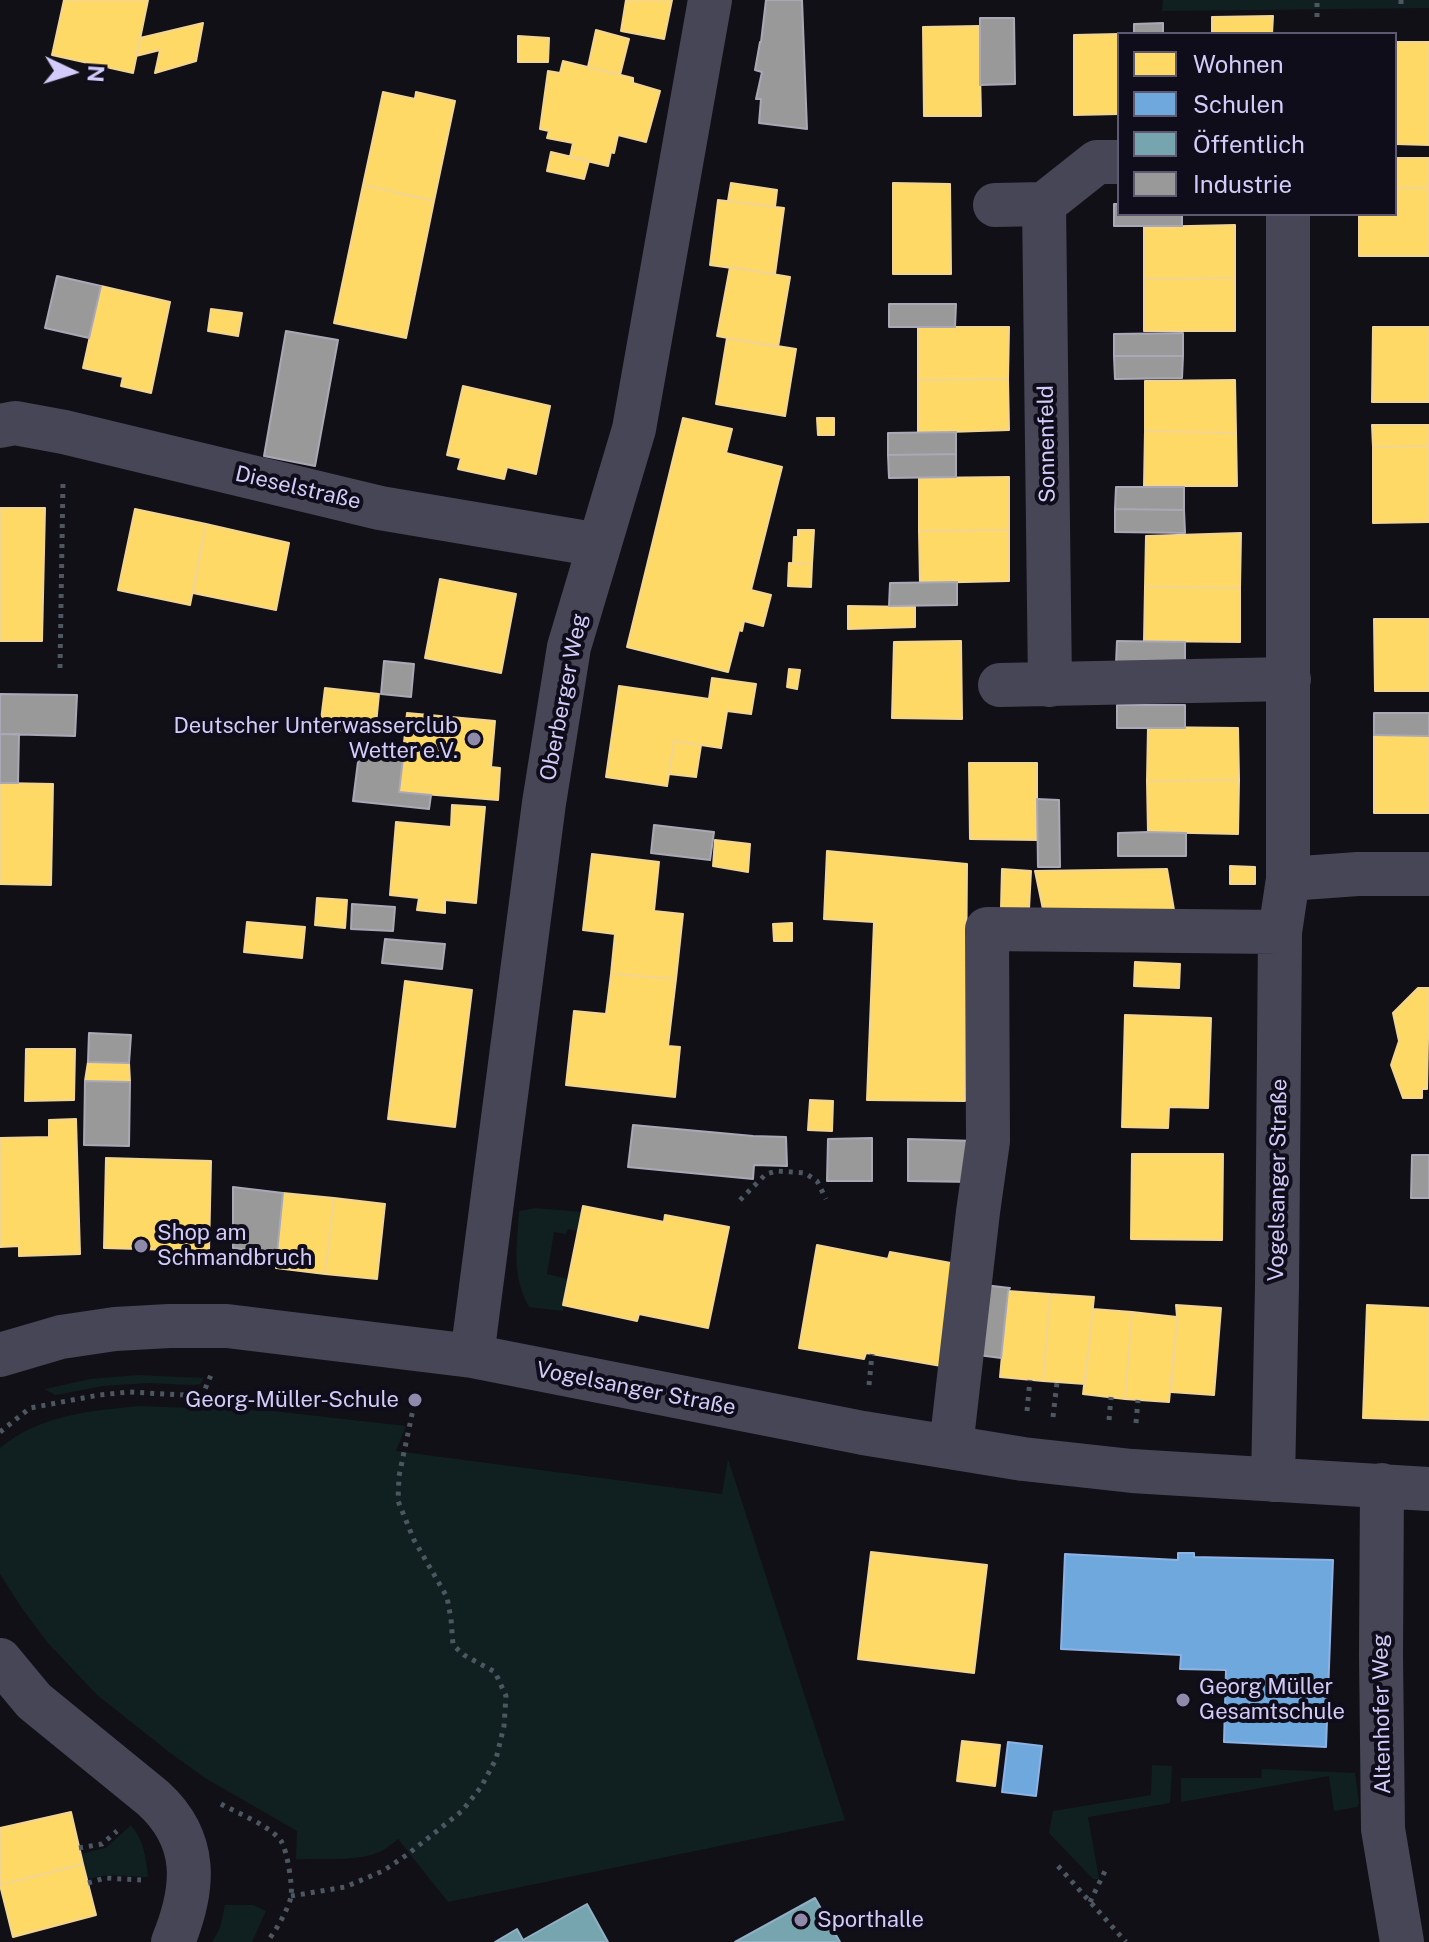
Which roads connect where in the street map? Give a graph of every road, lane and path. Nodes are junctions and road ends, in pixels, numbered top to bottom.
1 (710, 0) edge
2 (1317, 0) edge
3 (1317, 17) dead end
4 (1117, 162) edge
5 (1044, 204) junction
6 (995, 205) dead end
7 (1288, 216) edge
8 (0, 426) edge
9 (64, 432) junction
10 (599, 545) junction
11 (60, 668) dead end
12 (1289, 679) junction
13 (1000, 685) dead end
14 (1050, 685) junction
15 (1429, 874) edge
16 (1288, 879) junction
17 (1280, 932) junction
18 (826, 1199) dead end
19 (740, 1200) dead end
20 (227, 1326) junction
21 (0, 1355) edge
22 (472, 1356) junction
23 (415, 1400) dead end
24 (0, 1432) edge
25 (951, 1447) junction
26 (1273, 1480) junction
27 (1382, 1485) junction
28 (1429, 1489) edge
29 (0, 1660) edge
30 (117, 1830) dead end
31 (282, 1842) dead end
32 (79, 1848) dead end
33 (1058, 1866) dead end
34 (1106, 1869) dead end
35 (135, 1879) dead end
36 (88, 1883) dead end
37 (291, 1896) junction
38 (1090, 1902) junction
39 (173, 1942) edge
40 (267, 1942) edge
41 (1126, 1942) edge
42 (1402, 1942) edge

1 - 10 street, Oberberger Weg
2 - 3 path
4 - 5 street
5 - 6 street
5 - 14 street, Sonnenfeld
7 - 12 street
8 - 9 street, Dieselstraße
9 - 10 street, Dieselstraße
9 - 11 path
10 - 22 street, Oberberger Weg
12 - 14 street
12 - 16 street
13 - 14 street
15 - 16 street
16 - 17 street, Vogelsanger Straße
17 - 25 street
17 - 26 street, Vogelsanger Straße
18 - 19 path
20 - 21 street, Vogelsanger Straße
20 - 22 street, Vogelsanger Straße
20 - 24 path
22 - 25 street, Vogelsanger Straße
23 - 37 path
25 - 26 street, Vogelsanger Straße
26 - 27 street, Vogelsanger Straße
27 - 28 street, Vogelsanger Straße
27 - 42 street, Altenhofer Weg
29 - 39 street
30 - 32 path
31 - 37 path
33 - 38 path
34 - 38 path
35 - 36 path
37 - 40 path
38 - 41 path

